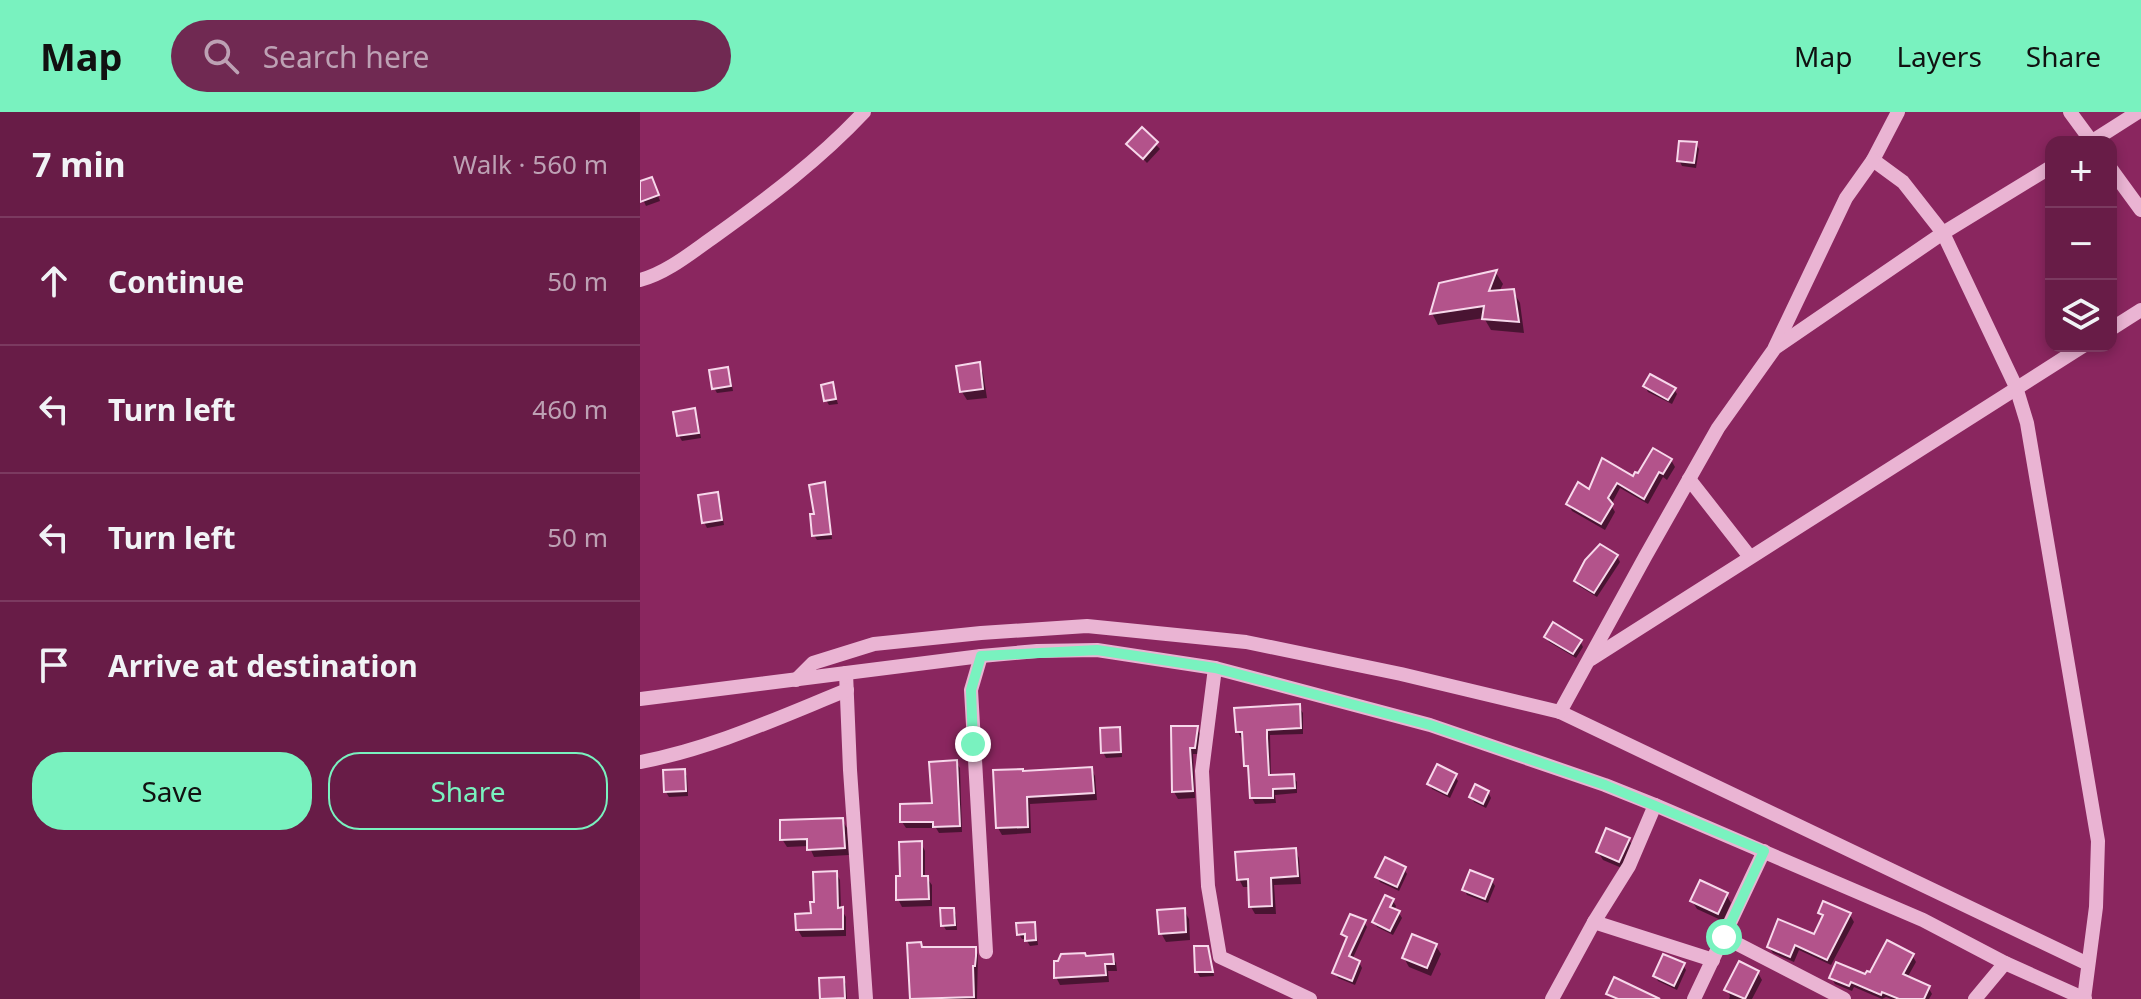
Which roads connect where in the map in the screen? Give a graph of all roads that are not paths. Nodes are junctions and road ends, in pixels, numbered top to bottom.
1 (864, 112) edge
2 (1898, 112) edge
3 (2070, 112) edge
4 (2138, 112) edge
5 (2088, 136) edge
6 (2101, 136) edge
7 (1873, 160) junction
8 (2045, 171) edge
9 (2117, 177) edge
10 (2141, 210) edge
11 (1943, 233) junction
12 (640, 280) edge
13 (2141, 310) edge
14 (2117, 325) edge
15 (1775, 348) junction
16 (2073, 352) edge
17 (2016, 387) junction
18 (1689, 479) junction
19 (1750, 557) junction
20 (981, 656) junction
21 (1589, 660) junction
22 (1215, 668) junction
23 (846, 673) junction
24 (796, 680) junction
25 (847, 690) junction
26 (640, 699) edge
27 (1560, 712) junction
28 (640, 762) edge
29 (1655, 805) junction
30 (1764, 851) junction
31 (1594, 922) junction
32 (1724, 937) junction
33 (986, 952) dead end
34 (1713, 960) junction
35 (2005, 963) junction
36 (2088, 964) junction
37 (866, 999) edge
38 (1310, 999) edge
39 (1552, 999) edge
40 (1694, 999) edge
41 (1844, 999) edge
42 (1975, 999) edge
43 (2084, 999) edge

1 - 12 street
2 - 7 street
3 - 5 street
4 - 6 street
7 - 11 street
7 - 15 street
8 - 11 street
9 - 10 street
11 - 15 street
11 - 17 street
13 - 14 street
15 - 18 street
16 - 17 street
17 - 19 street
17 - 36 street
18 - 19 street
18 - 21 street
19 - 21 street
20 - 22 street
20 - 23 street
20 - 33 street
21 - 27 street
22 - 29 street
22 - 38 street
23 - 24 street
23 - 25 street
24 - 26 street
24 - 27 street
25 - 28 street
25 - 37 street
27 - 36 street
29 - 30 street
29 - 31 street
30 - 32 street
30 - 35 street
31 - 34 street
31 - 39 street
32 - 34 street
32 - 41 street
34 - 40 street
35 - 42 street
35 - 43 street
36 - 43 street

